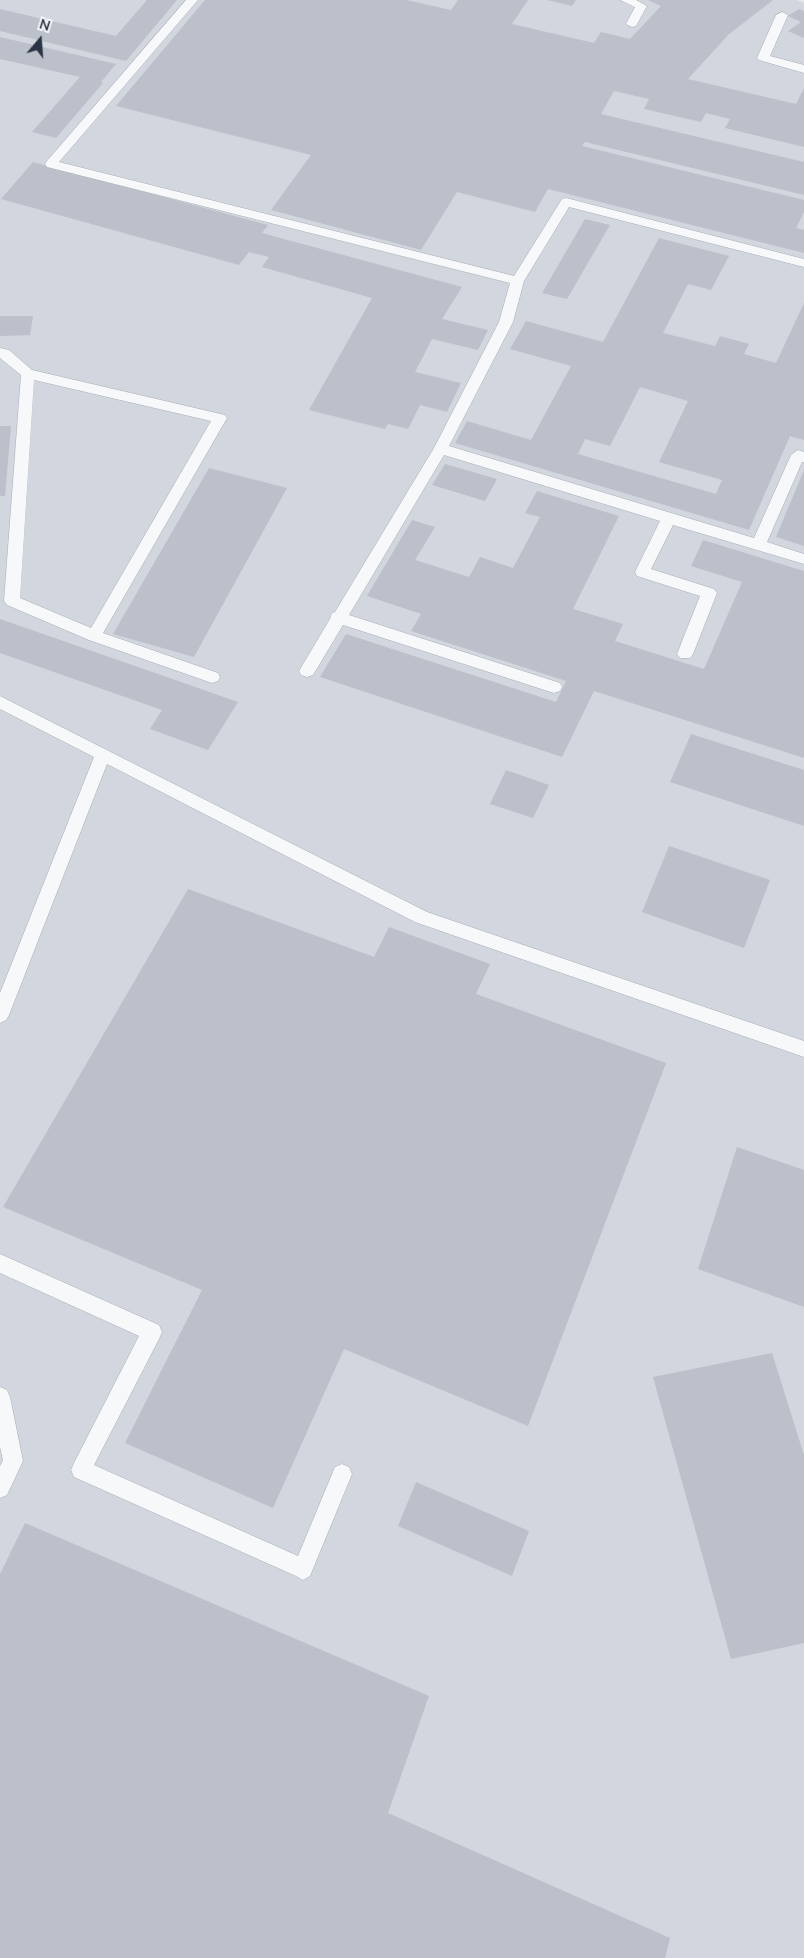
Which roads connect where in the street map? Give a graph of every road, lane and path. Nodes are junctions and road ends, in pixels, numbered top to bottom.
1 (192, 0) edge
2 (626, 0) edge
3 (782, 15) dead end
4 (632, 24) dead end
5 (804, 69) edge
6 (804, 263) edge
7 (517, 281) junction
8 (0, 353) edge
9 (28, 374) junction
10 (440, 449) junction
11 (804, 456) edge
12 (668, 519) junction
13 (758, 545) junction
14 (804, 559) edge
15 (337, 618) junction
16 (94, 636) junction
17 (685, 654) dead end
18 (307, 671) dead end
19 (212, 677) dead end
20 (554, 687) dead end
21 (0, 702) edge
22 (103, 755) junction
23 (0, 1015) edge
24 (804, 1049) edge
25 (0, 1263) edge
26 (0, 1397) edge
27 (342, 1474) dead end
28 (0, 1488) edge

1 - 7 lane
2 - 4 lane
3 - 5 lane
6 - 7 lane
7 - 10 lane
8 - 9 lane
9 - 16 lane
9 - 16 lane
10 - 12 lane
10 - 15 lane
11 - 13 lane
12 - 13 lane
12 - 17 lane
13 - 14 lane
15 - 18 lane
15 - 20 lane
16 - 19 lane
21 - 22 lane
22 - 23 lane
22 - 24 lane
25 - 27 lane
26 - 28 lane

